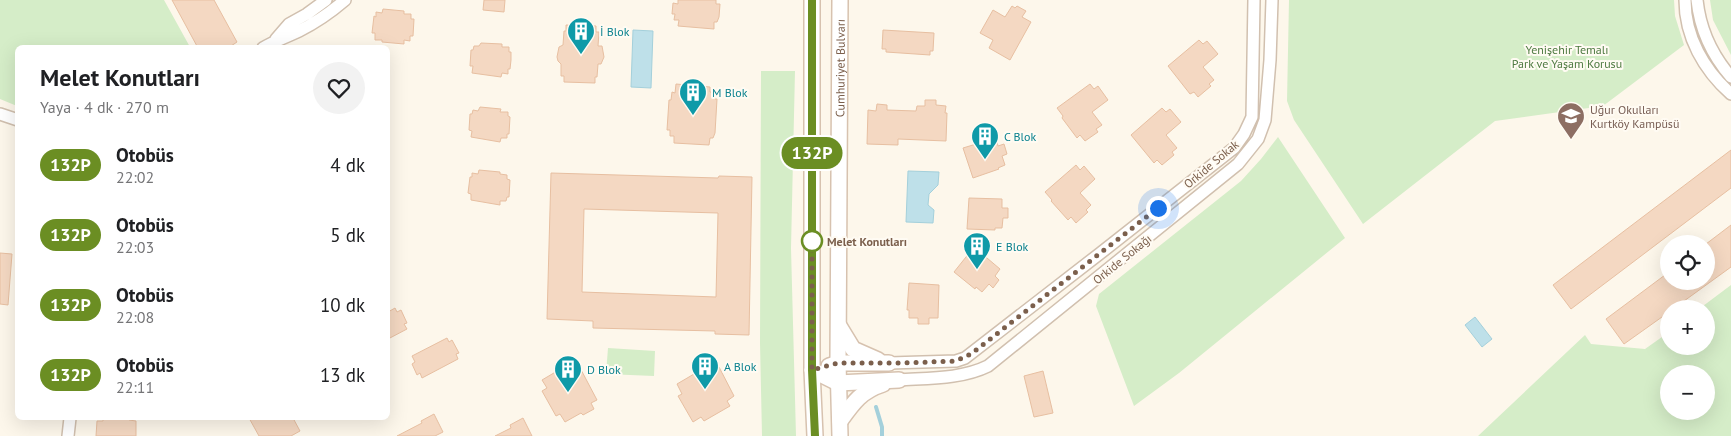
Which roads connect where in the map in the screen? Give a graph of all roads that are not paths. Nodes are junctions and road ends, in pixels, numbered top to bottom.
1 (326, 0) edge
2 (345, 0) edge
3 (812, 0) edge
4 (840, 0) edge
5 (1254, 0) edge
6 (1272, 0) edge
7 (1685, 0) edge
8 (1698, 0) edge
9 (275, 40) junction
10 (268, 45) edge
11 (1731, 77) edge
12 (1731, 94) edge
13 (0, 114) edge
14 (15, 119) edge
15 (838, 325) junction
16 (838, 363) junction
17 (889, 363) junction
18 (812, 370) junction
19 (899, 380) junction
20 (838, 383) junction
21 (70, 420) edge
22 (840, 420) junction
23 (68, 436) edge
24 (814, 436) edge
25 (840, 436) edge

1 - 9 street
2 - 9 street
3 - 18 street
4 - 15 street, Cumhuriyet Bulvarı
5 - 17 street, Orkide Sokak
6 - 19 street, Orkide Sokağı
7 - 12 street
8 - 11 street
9 - 10 street
13 - 14 street
15 - 16 street, Cumhuriyet Bulvarı
15 - 17 street
16 - 17 street
16 - 18 street
16 - 20 street, Cumhuriyet Bulvarı
18 - 20 street
18 - 24 street
19 - 20 street
19 - 22 street
20 - 22 street, Cumhuriyet Bulvarı
21 - 23 street
22 - 25 street, Cumhuriyet Bulvarı

